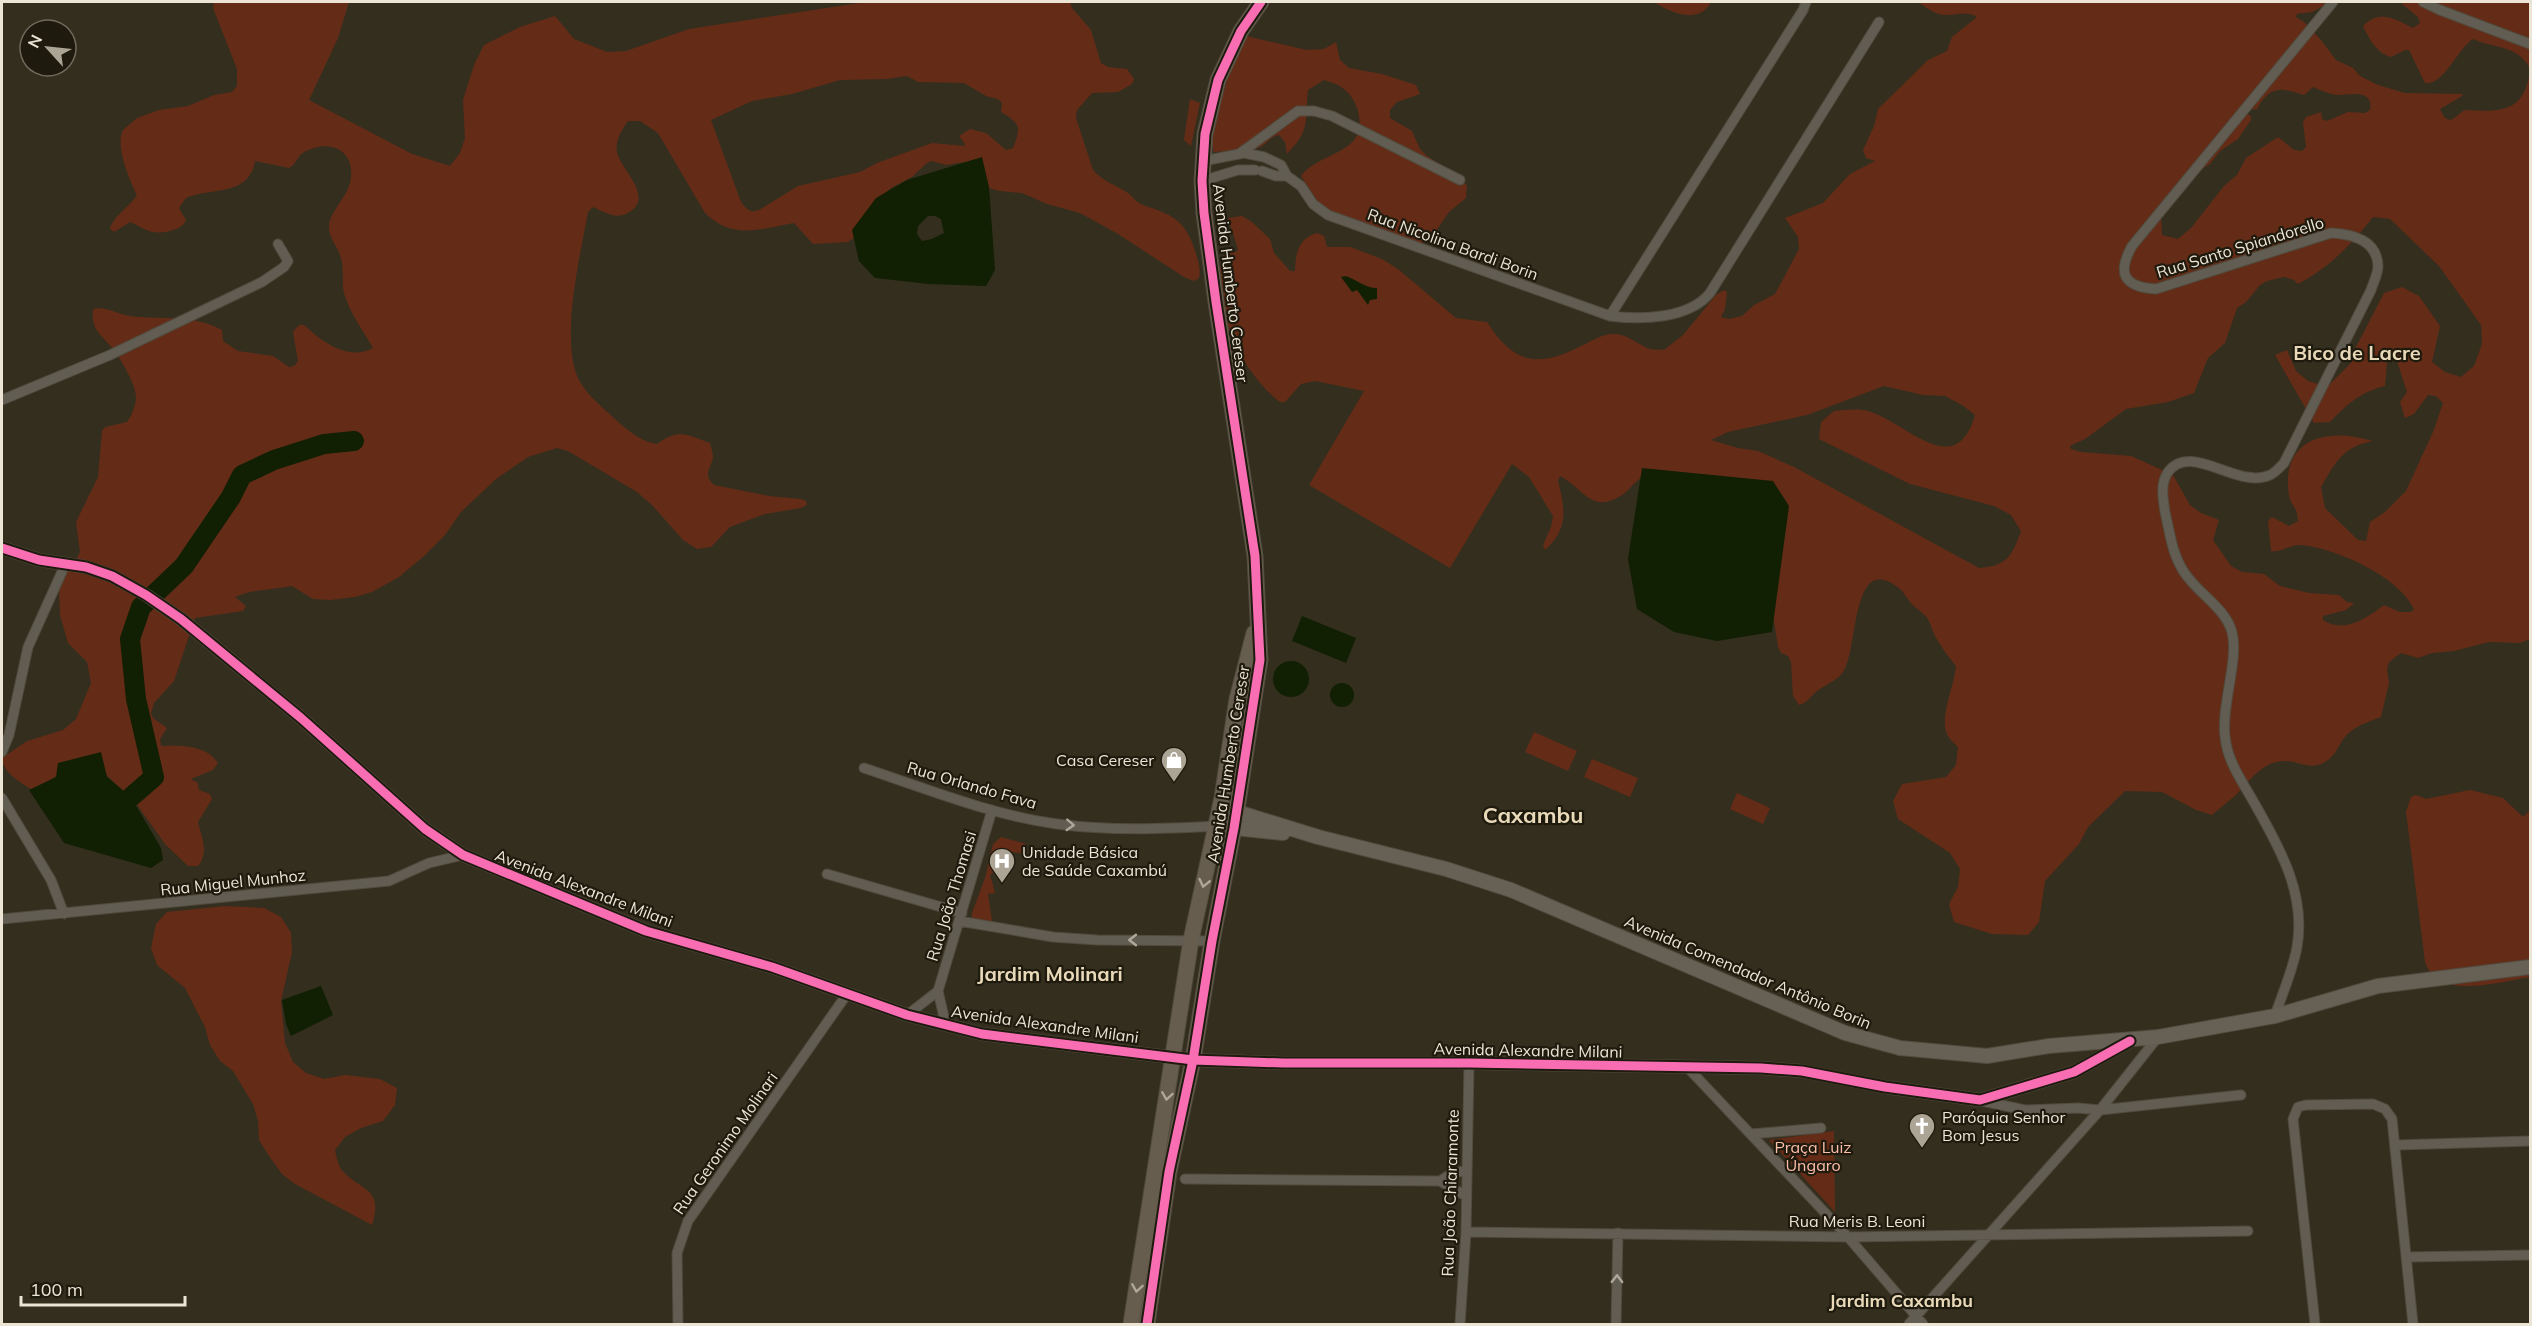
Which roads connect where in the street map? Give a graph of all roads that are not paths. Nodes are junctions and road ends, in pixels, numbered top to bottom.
1 (1261, 2) edge
2 (1806, 2) edge
3 (2333, 2) edge
4 (2423, 2) edge
5 (1879, 22) dead end
6 (2530, 44) edge
7 (1239, 154) junction
8 (1203, 161) junction
9 (1287, 176) junction
10 (1460, 180) dead end
11 (1202, 182) junction
12 (279, 244) dead end
13 (1610, 316) junction
14 (2, 400) edge
15 (2, 548) edge
16 (65, 565) junction
17 (1257, 622) junction
18 (2, 752) edge
19 (864, 768) dead end
20 (2, 798) edge
21 (992, 810) junction
22 (1237, 812) junction
23 (1216, 826) junction
24 (1234, 828) junction
25 (1318, 837) junction
26 (463, 855) junction
27 (827, 874) dead end
28 (64, 914) junction
29 (960, 917) junction
30 (2, 919) edge
31 (1191, 940) junction
32 (1212, 941) junction
33 (2530, 967) edge
34 (938, 991) junction
35 (847, 994) junction
36 (907, 1015) junction
37 (2275, 1017) junction
38 (946, 1026) junction
39 (2158, 1037) junction
40 (2130, 1041) junction
41 (1173, 1058) junction
42 (1193, 1059) junction
43 (1469, 1063) junction
44 (1688, 1068) junction
45 (2241, 1095) dead end
46 (1980, 1100) junction
47 (2100, 1110) junction
48 (1821, 1128) dead end
49 (1751, 1134) junction
50 (2530, 1141) edge
51 (2396, 1145) junction
52 (1467, 1170) junction
53 (1185, 1179) dead end
54 (1440, 1181) junction
55 (1466, 1196) junction
56 (2248, 1231) dead end
57 (1466, 1232) junction
58 (1618, 1233) junction
59 (1988, 1235) junction
60 (1848, 1237) junction
61 (2530, 1255) edge
62 (2407, 1257) junction
63 (1916, 1316) junction
64 (678, 1324) edge
65 (1131, 1324) edge
66 (1147, 1324) edge
67 (1460, 1324) edge
68 (1616, 1324) edge
69 (1909, 1324) edge
70 (1923, 1324) edge
71 (2315, 1324) edge
72 (2413, 1324) edge

1 - 8 main road, Avenida Humberto Cereser
2 - 13 street
3 - 37 street, Rua Santo Spiandorello
4 - 6 street
5 - 13 street, Rua Nicolina Bardi Borin
7 - 8 street, Rua Nicolina Bardi Borin
7 - 9 street, Rua Nicolina Bardi Borin
7 - 10 street
8 - 11 main road, Avenida Humberto Cereser
9 - 11 street
9 - 13 street, Rua Nicolina Bardi Borin
11 - 17 main road, Avenida Humberto Cereser
12 - 14 street
15 - 16 street, Avenida Alexandre Milani
16 - 18 street
16 - 26 street, Avenida Alexandre Milani
17 - 22 main road, Avenida Humberto Cereser
17 - 23 main road, Avenida Humberto Cereser
19 - 21 street, Rua Orlando Fava
20 - 28 street
21 -> 23 street, Rua Orlando Fava
21 - 29 street, Rua João Thomasi
22 - 24 main road, Avenida Humberto Cereser
22 - 25 main road, Avenida Comendador Antônio Borin
23 - 24 main road, Avenida Comendador Antônio Borin
23 -> 31 main road, Avenida Humberto Cereser
24 - 25 main road, Avenida Comendador Antônio Borin
24 - 32 main road, Avenida Humberto Cereser
25 - 40 main road, Avenida Comendador Antônio Borin
26 - 28 street, Rua Miguel Munhoz
26 - 35 street, Avenida Alexandre Milani
27 - 29 street
28 - 30 street, Rua Miguel Munhoz
31 -> 29 street
29 - 34 street, Rua João Thomasi
31 - 32 street
31 - 41 main road, Avenida Humberto Cereser
32 - 42 main road, Avenida Humberto Cereser
33 - 37 main road, Avenida Comendador Antônio Borin
34 - 36 street
34 - 38 street, Rua João Thomasi
35 - 36 street, Avenida Alexandre Milani
35 - 64 street, Rua Geronimo Molinari
36 - 38 street, Avenida Alexandre Milani
37 - 39 main road, Avenida Comendador Antônio Borin
38 - 41 street, Avenida Alexandre Milani
39 - 40 main road, Avenida Comendador Antônio Borin
39 - 47 street
40 - 46 street, Avenida Alexandre Milani
41 - 42 street, Avenida Alexandre Milani
41 -> 65 main road, Avenida Humberto Cereser
42 - 43 street, Avenida Alexandre Milani
42 - 66 main road, Avenida Humberto Cereser
43 - 44 street, Avenida Alexandre Milani
43 - 52 street, Rua João Chiaramonte
44 - 46 street, Avenida Alexandre Milani
44 - 49 street
45 - 47 street
46 - 47 street
47 - 59 street
48 - 49 street
49 - 60 street
50 - 51 street
51 - 62 street
51 - 71 street
52 - 54 street
52 - 55 street, Rua João Chiaramonte
53 - 54 street
54 - 55 street
55 - 57 street, Rua João Chiaramonte
56 - 59 street, Rua Meris B. Leoni
57 - 58 street, Rua Meris B. Leoni
57 - 67 street, Rua João Chiaramonte
58 - 60 street, Rua Meris B. Leoni
68 -> 58 street
59 - 60 street, Rua Meris B. Leoni
59 - 63 street
60 - 63 street
61 - 62 street
62 - 72 street
63 - 69 street
63 - 70 street

